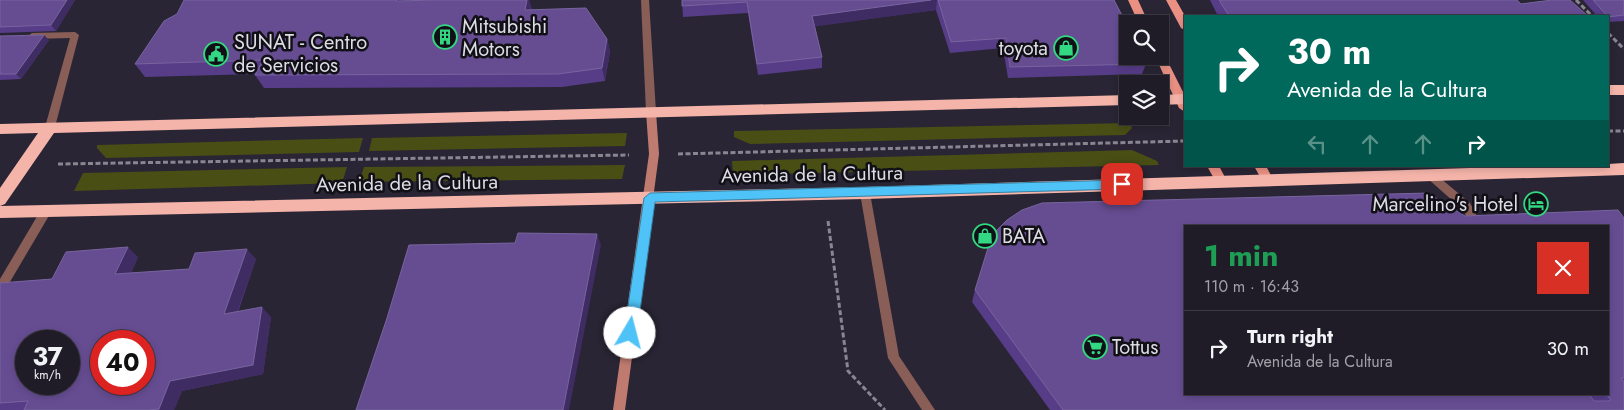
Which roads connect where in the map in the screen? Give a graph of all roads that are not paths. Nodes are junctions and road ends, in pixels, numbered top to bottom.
1 (645, 0) edge
2 (1132, 0) edge
3 (1171, 0) edge
4 (1140, 15) edge
5 (1184, 24) edge
6 (19, 37) edge
7 (1165, 65) edge
8 (1609, 90) edge
9 (1624, 90) edge
10 (1119, 100) edge
11 (1169, 101) edge
12 (1184, 102) edge
13 (651, 112) junction
14 (50, 128) junction
15 (0, 129) edge
16 (1213, 167) edge
17 (1624, 169) edge
18 (1264, 173) edge
19 (1430, 175) junction
20 (1220, 181) junction
21 (865, 193) junction
22 (650, 198) junction
23 (0, 200) edge
24 (46, 211) junction
25 (0, 212) edge
26 (1476, 225) edge
27 (0, 289) edge
28 (619, 410) edge
29 (929, 410) edge

1 - 13 street
2 - 4 main road
3 - 5 main road
6 - 14 street
7 - 12 main road
8 - 9 highway
10 - 13 highway
11 - 12 highway
13 - 14 highway
13 - 22 street
14 - 15 highway
14 - 23 highway
16 - 20 main road
17 - 19 highway, Avenida de la Cultura
18 - 19 highway, Avenida de la Cultura
18 - 20 highway, Avenida de la Cultura
19 - 26 street
20 - 21 highway, Avenida de la Cultura
21 - 22 highway, Avenida de la Cultura
21 - 29 street
22 - 24 highway, Avenida de la Cultura
22 - 28 street
24 - 25 highway, Avenida de la Cultura
24 - 27 street

